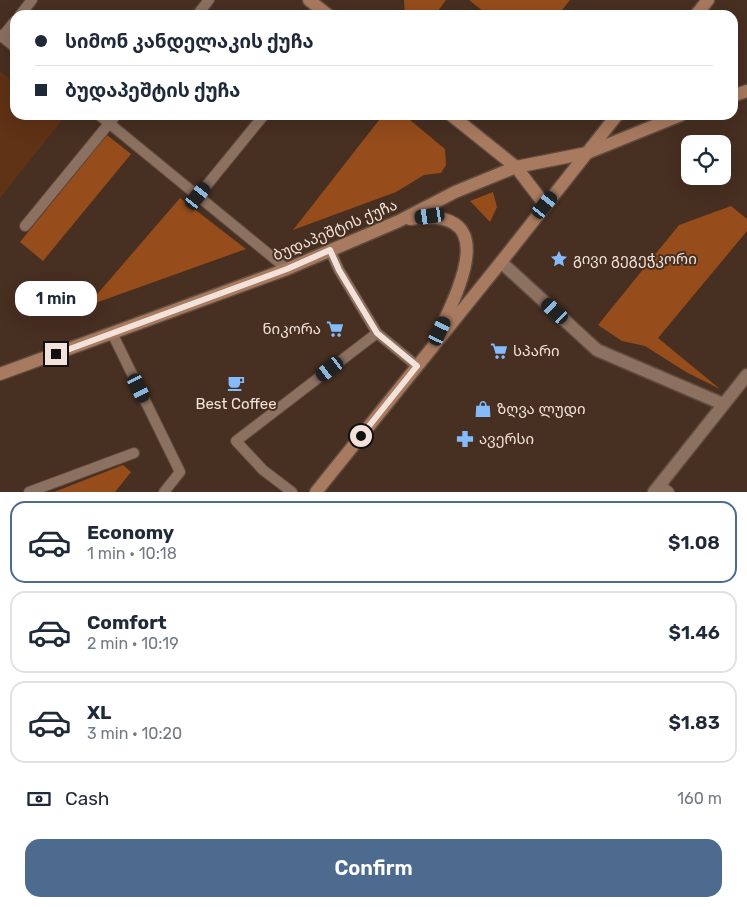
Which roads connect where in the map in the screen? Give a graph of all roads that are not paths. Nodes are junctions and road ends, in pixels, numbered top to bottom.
1 (32, 0) edge
2 (210, 0) edge
3 (309, 0) edge
4 (708, 0) edge
5 (24, 10) edge
6 (201, 10) edge
7 (322, 10) edge
8 (700, 10) edge
9 (10, 26) edge
10 (1, 36) edge
11 (111, 120) edge
12 (113, 120) edge
13 (260, 120) edge
14 (458, 120) edge
15 (613, 120) edge
16 (669, 120) edge
17 (587, 153) junction
18 (516, 167) junction
19 (198, 196) junction
20 (545, 205) junction
21 (399, 221) junction
22 (25, 226) dead end
23 (330, 250) junction
24 (502, 262) junction
25 (287, 269) junction
26 (112, 333) junction
27 (377, 333) junction
28 (432, 346) junction
29 (417, 366) junction
30 (0, 374) edge
31 (747, 375) edge
32 (723, 404) junction
33 (134, 454) dead end
34 (661, 490) edge
35 (29, 492) edge
36 (164, 492) edge
37 (292, 492) edge
38 (316, 492) edge

1 - 5 lane
2 - 6 lane
3 - 7 main road
4 - 8 main road
9 - 10 lane
11 - 22 lane
12 - 19 lane
13 - 19 lane
14 - 18 main road
15 - 17 main road
16 - 17 main road, ბუდაპეშტის ქუჩა
17 - 18 main road, ბუდაპეშტის ქუჩა
17 - 20 main road
18 - 20 main road
18 - 21 main road, ბუდაპეშტის ქუჩა
19 - 25 lane
20 - 24 main road
21 - 23 main road, ბუდაპეშტის ქუჩა
21 - 28 main road
23 - 25 main road, ბუდაპეშტის ქუჩა
23 - 27 lane
24 - 28 main road
24 - 32 street
25 - 26 main road, ბუდაპეშტის ქუჩა
26 - 30 main road, ბუდაპეშტის ქუჩა
26 - 36 lane
27 - 29 lane
27 - 37 lane
28 - 29 main road
29 - 38 main road
31 - 32 street
32 - 34 street
33 - 35 lane

